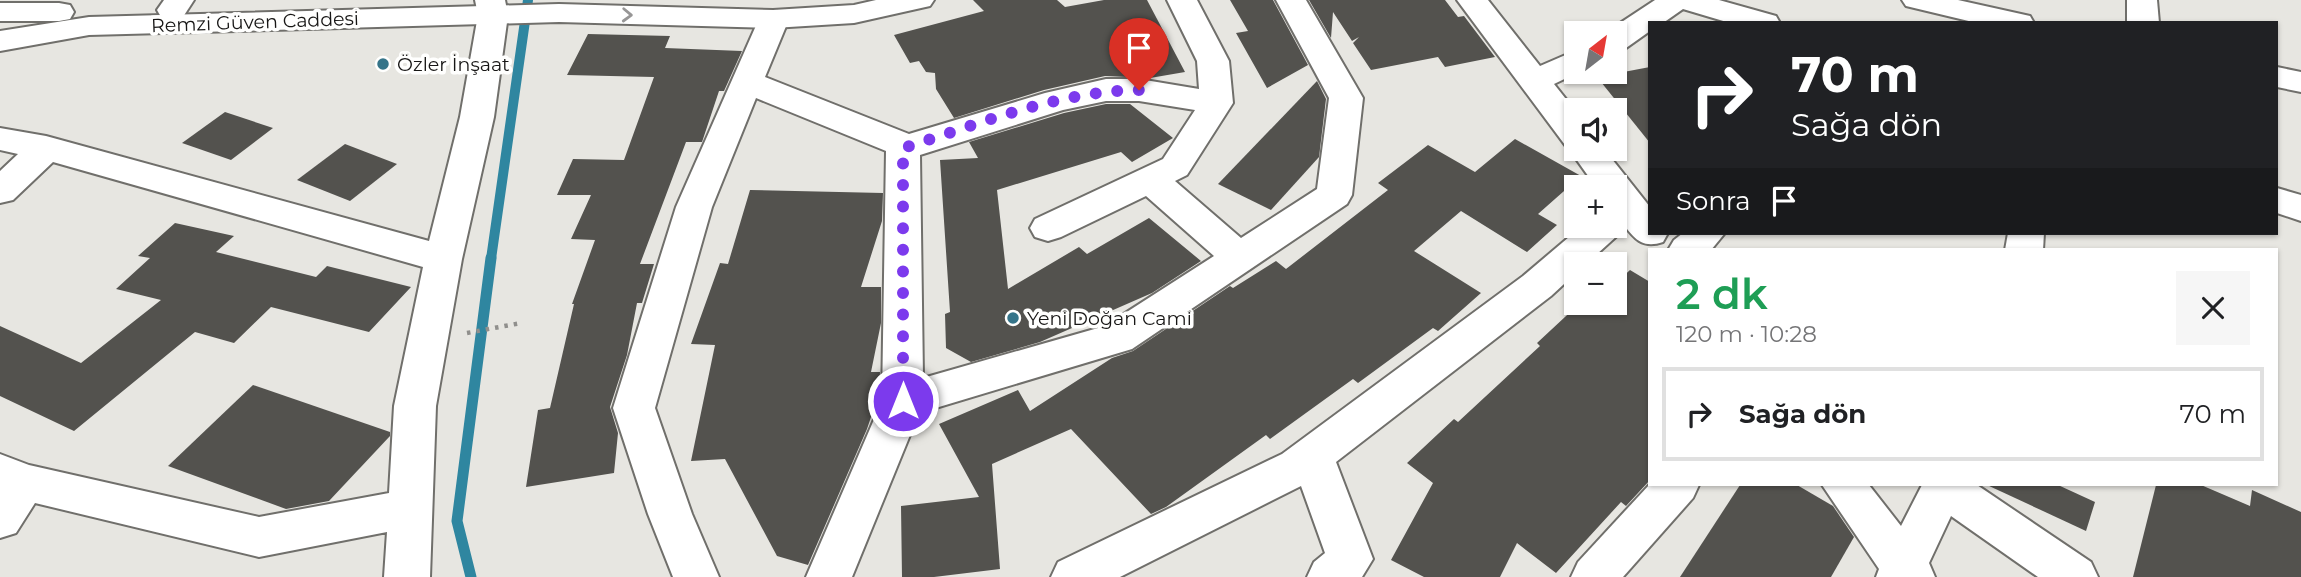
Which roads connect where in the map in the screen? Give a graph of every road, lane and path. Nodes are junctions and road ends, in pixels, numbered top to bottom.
1 (436, 0) edge
2 (919, 0) edge
3 (1182, 0) edge
4 (1291, 0) edge
5 (1472, 0) edge
6 (1676, 0) edge
7 (1685, 0) edge
8 (1917, 0) edge
9 (2142, 0) edge
10 (176, 5) edge
11 (498, 10) edge
12 (0, 12) edge
13 (773, 19) junction
14 (1758, 21) edge
15 (2010, 21) edge
16 (2143, 21) edge
17 (1628, 32) edge
18 (0, 41) edge
19 (1564, 67) edge
20 (2278, 77) edge
21 (747, 82) junction
22 (1535, 82) junction
23 (2301, 82) edge
24 (1216, 103) junction
25 (1564, 120) edge
26 (0, 139) edge
27 (46, 148) junction
28 (903, 148) junction
29 (1593, 161) edge
30 (1150, 179) junction
31 (0, 191) edge
32 (2278, 200) edge
33 (2301, 208) edge
34 (1630, 223) edge
35 (1048, 228) dead end
36 (1705, 235) edge
37 (1661, 248) edge
38 (1689, 248) edge
39 (1239, 257) junction
40 (443, 259) junction
41 (521, 323) dead end
42 (427, 341) junction
43 (903, 401) junction
44 (1312, 456) junction
45 (12, 477) edge
46 (1676, 486) edge
47 (1844, 486) edge
48 (1944, 486) edge
49 (1945, 486) edge
50 (410, 508) junction
51 (0, 519) edge
52 (1905, 573) edge
53 (407, 577) edge
54 (696, 577) edge
55 (829, 577) edge
56 (1074, 577) edge
57 (1330, 577) edge
58 (1594, 577) edge
59 (2075, 577) edge

1 - 10 street, Remzi Güven Caddesi
2 - 13 street
3 - 24 street
4 - 39 street
5 - 22 street
6 - 17 street
7 - 14 street
8 - 15 street
9 - 16 street
10 - 12 street, Remzi Güven Caddesi
11 -> 13 street, Remzi Güven Caddesi
11 - 18 street, Remzi Güven Caddesi
11 - 40 street
13 - 21 street
19 - 22 street
20 - 23 street
21 - 28 street
21 - 54 street
22 - 25 street
24 - 28 street
24 - 30 street
26 - 27 street
27 - 31 street
27 - 40 street
28 - 43 street
29 - 34 street
30 - 35 street
30 - 39 street
32 - 33 street
34 - 37 street
34 - 44 street
36 - 38 street
39 - 43 street
40 - 42 street
41 - 42 path
42 - 50 street
43 - 55 street
44 - 56 street
44 - 57 street
45 - 50 street
45 - 51 street
46 - 58 street
47 - 52 street
48 - 52 street
49 - 59 street
50 - 53 street

